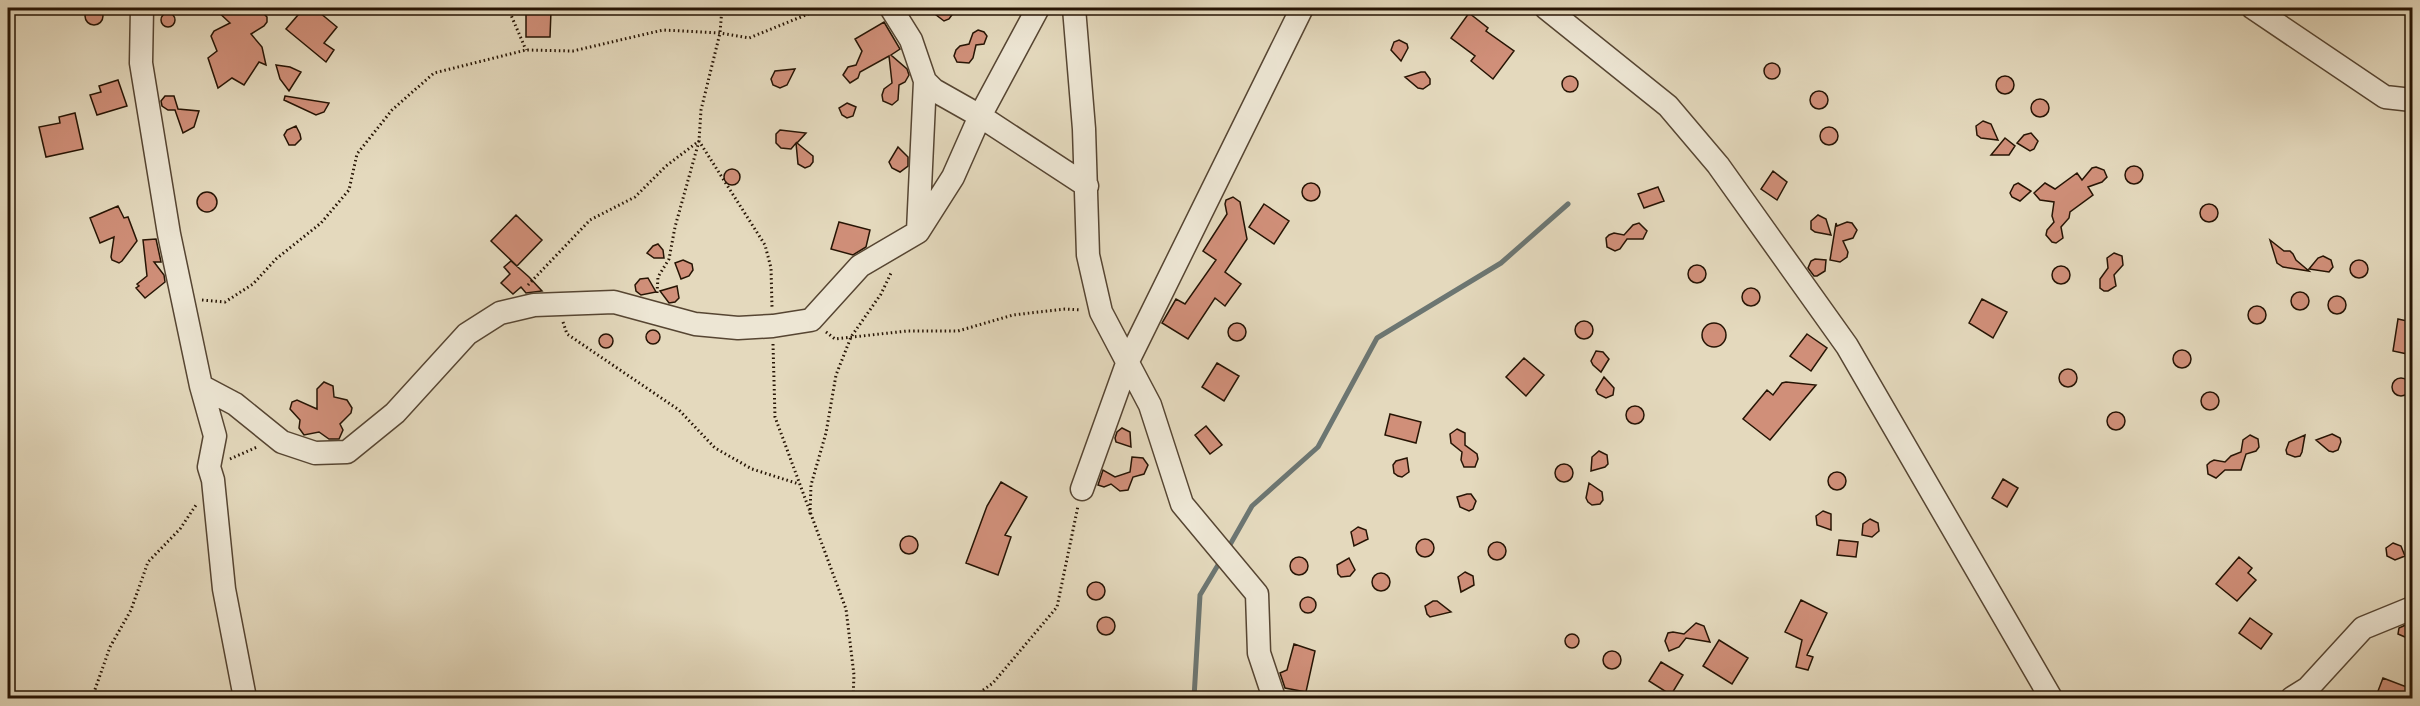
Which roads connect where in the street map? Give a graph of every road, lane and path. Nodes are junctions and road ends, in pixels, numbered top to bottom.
1 (142, 8) edge
2 (508, 8) edge
3 (722, 8) edge
4 (823, 8) edge
5 (891, 8) edge
6 (1038, 8) edge
7 (1074, 8) edge
8 (1302, 8) edge
9 (1546, 8) edge
10 (2253, 8) edge
11 (720, 33) junction
12 (526, 50) junction
13 (925, 81) junction
14 (2412, 100) edge
15 (980, 116) junction
16 (699, 141) junction
17 (1087, 186) junction
18 (918, 232) junction
19 (896, 263) dead end
20 (182, 298) junction
21 (557, 304) junction
22 (514, 310) junction
23 (656, 312) junction
24 (1101, 312) junction
25 (811, 320) junction
26 (773, 326) junction
27 (851, 337) junction
28 (1128, 361) junction
29 (201, 386) junction
30 (282, 442) junction
31 (213, 480) junction
32 (799, 484) junction
33 (1082, 489) joint
34 (810, 516) junction
35 (2412, 608) edge
36 (92, 699) edge
37 (245, 699) edge
38 (853, 699) edge
39 (972, 699) edge
40 (1274, 699) edge
41 (2051, 699) edge
42 (2292, 699) edge

1 - 20 street
2 - 12 path
3 - 11 path
4 - 11 path
5 - 13 street
6 - 15 street
7 - 17 street
8 - 28 street
9 - 41 street
10 - 14 street
11 - 12 path
11 - 16 path
12 - 20 path
13 - 15 street
13 - 18 street
15 - 17 street
15 - 18 street
16 - 22 path
16 - 23 path
16 - 26 path
17 - 24 street
18 - 25 street
19 - 27 path
20 - 29 street
21 - 22 street
21 - 23 street
21 - 32 path
22 - 30 street
23 - 26 street
24 - 27 path
24 - 28 street
25 - 26 street
25 - 27 path
26 - 32 path
27 - 34 path
28 - 33 street
28 - 40 street
29 - 30 street
29 - 31 street
30 - 31 path
31 - 36 path
31 - 37 street
32 - 34 path
33 - 39 path
34 - 38 path
35 - 42 street

